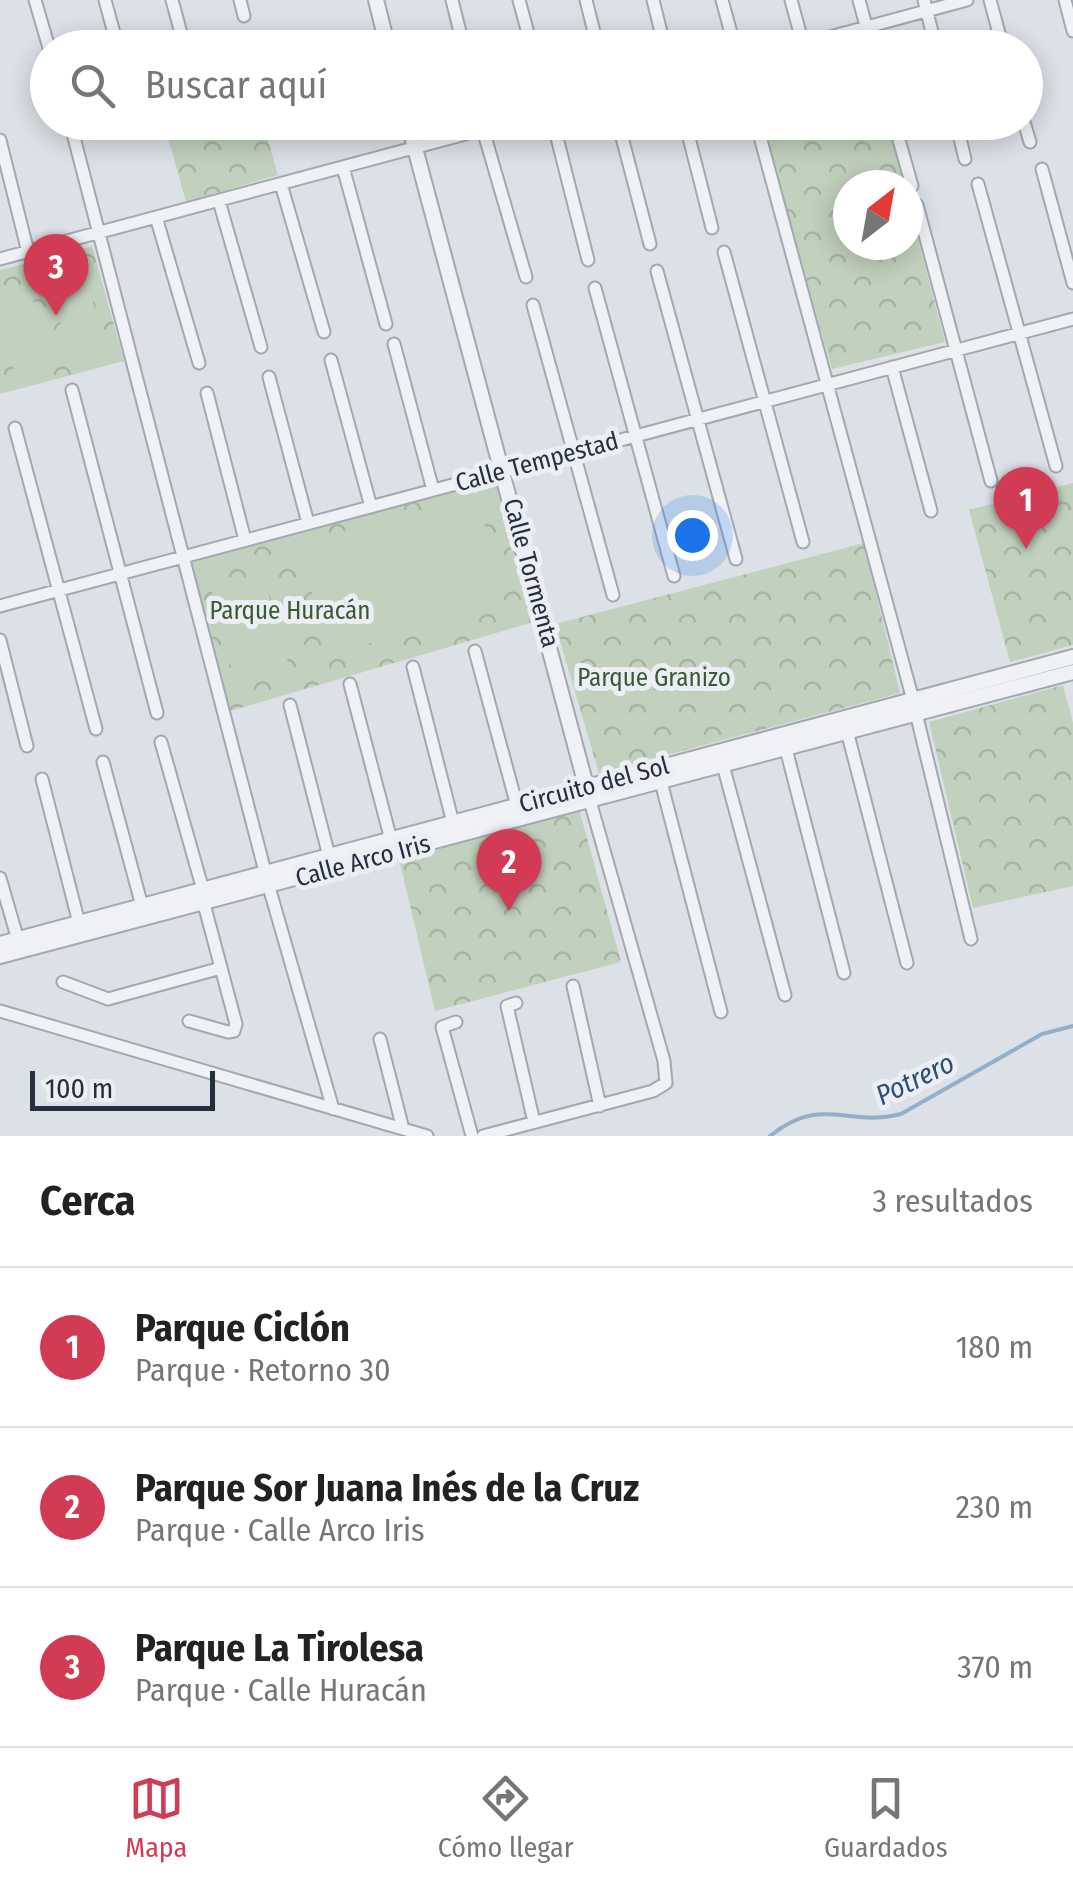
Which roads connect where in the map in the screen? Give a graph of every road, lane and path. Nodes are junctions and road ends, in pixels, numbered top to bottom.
1 (35, 0) edge
2 (105, 0) edge
3 (172, 0) edge
4 (240, 0) edge
5 (376, 0) edge
6 (452, 0) edge
7 (519, 0) edge
8 (586, 0) edge
9 (653, 0) edge
10 (722, 0) edge
11 (792, 0) edge
12 (859, 0) edge
13 (966, 0) edge
14 (990, 0) edge
15 (1065, 0) edge
16 (926, 5) edge
17 (244, 16) dead end
18 (866, 27) junction
19 (44, 30) edge
20 (113, 30) edge
21 (180, 30) edge
22 (384, 30) edge
23 (460, 30) edge
24 (527, 30) edge
25 (594, 30) edge
26 (660, 30) edge
27 (730, 30) edge
28 (799, 30) edge
29 (855, 30) edge
30 (867, 30) edge
31 (932, 30) edge
32 (998, 30) edge
33 (1073, 31) edge
34 (0, 140) edge
35 (75, 140) edge
36 (412, 140) edge
37 (439, 140) edge
38 (486, 140) edge
39 (558, 140) edge
40 (623, 140) edge
41 (690, 140) edge
42 (761, 140) edge
43 (899, 140) edge
44 (961, 140) edge
45 (414, 148) junction
46 (966, 159) dead end
47 (342, 167) junction
48 (1042, 169) dead end
49 (908, 170) edge
50 (282, 184) junction
51 (978, 184) dead end
52 (219, 200) junction
53 (156, 218) junction
54 (923, 227) edge
55 (712, 228) dead end
56 (102, 232) junction
57 (650, 244) dead end
58 (28, 252) junction
59 (724, 252) dead end
60 (0, 259) edge
61 (588, 260) dead end
62 (657, 271) dead end
63 (526, 278) dead end
64 (1073, 283) edge
65 (596, 288) dead end
66 (534, 306) dead end
67 (1073, 319) edge
68 (386, 324) dead end
69 (324, 332) dead end
70 (1020, 333) junction
71 (394, 344) dead end
72 (261, 348) dead end
73 (956, 350) junction
74 (332, 360) dead end
75 (199, 364) dead end
76 (892, 366) junction
77 (270, 376) dead end
78 (828, 385) junction
79 (72, 390) dead end
80 (206, 393) dead end
81 (764, 401) junction
82 (696, 420) junction
83 (16, 428) dead end
84 (636, 436) junction
85 (572, 453) junction
86 (1056, 466) dead end
87 (504, 471) junction
88 (991, 482) dead end
89 (433, 490) junction
90 (371, 506) junction
91 (931, 511) dead end
92 (308, 524) junction
93 (245, 540) junction
94 (803, 542) dead end
95 (183, 557) junction
96 (736, 559) dead end
97 (120, 574) junction
98 (674, 576) dead end
99 (60, 590) junction
100 (612, 595) dead end
101 (0, 606) edge
102 (0, 640) edge
103 (475, 651) dead end
104 (1073, 657) edge
105 (413, 667) dead end
106 (1073, 672) edge
107 (1024, 677) junction
108 (350, 684) dead end
109 (290, 704) dead end
110 (914, 706) junction
111 (156, 713) dead end
112 (96, 730) dead end
113 (847, 731) junction
114 (161, 742) dead end
115 (28, 746) dead end
116 (786, 749) junction
117 (103, 762) dead end
118 (723, 765) junction
119 (42, 779) dead end
120 (661, 782) junction
121 (588, 794) junction
122 (517, 806) junction
123 (454, 823) junction
124 (391, 840) junction
125 (330, 856) junction
126 (0, 878) edge
127 (267, 880) junction
128 (203, 897) junction
129 (142, 906) junction
130 (79, 923) junction
131 (971, 939) dead end
132 (18, 940) junction
133 (0, 944) edge
134 (0, 956) edge
135 (907, 963) dead end
136 (221, 968) junction
137 (844, 972) dead end
138 (63, 982) dead end
139 (573, 986) dead end
140 (785, 995) dead end
141 (516, 1003) dead end
142 (0, 1011) edge
143 (721, 1012) dead end
144 (189, 1021) dead end
145 (456, 1022) dead end
146 (380, 1039) dead end
147 (600, 1106) junction
148 (333, 1109) junction
149 (534, 1122) junction
150 (403, 1129) junction
151 (426, 1136) edge
152 (472, 1136) edge
153 (483, 1136) edge

1 - 19 street
2 - 20 street
3 - 21 street
4 - 17 street
5 - 22 street
6 - 23 street
7 - 24 street
8 - 25 street
9 - 26 street
10 - 27 street
11 - 28 street
12 - 18 street
13 - 16 street
14 - 32 street
15 - 33 street
16 - 18 street
16 - 31 street
18 - 29 street
18 - 30 street
34 - 58 street
35 - 56 street
36 - 45 street, Calle Tormenta
37 - 45 street
38 - 63 street
39 - 61 street
40 - 57 street
41 - 55 street
42 - 78 street
43 - 49 street
44 - 46 street
45 - 47 street
45 - 87 street, Calle Tormenta
47 - 50 street
47 - 68 street
48 - 64 street
50 - 52 street
50 - 69 street
51 - 70 street
52 - 53 street
52 - 72 street
53 - 56 street
53 - 75 street
54 - 73 street
56 - 58 street
56 - 95 street
58 - 60 street
59 - 81 street
62 - 82 street
65 - 84 street
66 - 85 street
67 - 70 street, Calle Tempestad
70 - 73 street, Calle Tempestad
70 - 86 street
71 - 89 street
73 - 76 street, Calle Tempestad
73 - 88 street
74 - 90 street
76 - 78 street, Calle Tempestad
76 - 91 street
77 - 92 street
78 - 81 street, Calle Tempestad
78 - 110 street
79 - 97 street
80 - 93 street
81 - 82 street, Calle Tempestad
81 - 94 street
82 - 84 street, Calle Tempestad
82 - 96 street
83 - 99 street
84 - 85 street, Calle Tempestad
84 - 98 street
85 - 87 street, Calle Tempestad
85 - 100 street
87 - 89 street, Calle Tempestad
87 - 121 street, Calle Tormenta
89 - 90 street, Calle Tempestad
90 - 92 street, Calle Tempestad
92 - 93 street, Calle Tempestad
93 - 95 street, Calle Tempestad
95 - 97 street, Calle Tempestad
95 - 127 street
97 - 99 street, Calle Tempestad
97 - 111 street
99 - 101 street, Calle Tempestad
99 - 112 street
102 - 115 street
103 - 122 street
104 - 107 street
105 - 123 street
106 - 107 street, Calle Arco Iris
107 - 110 street, Calle Arco Iris
108 - 124 street
109 - 125 street
110 - 113 street, Calle Arco Iris
110 - 121 street, Circuito del Sol
110 - 131 street
113 - 116 street, Calle Arco Iris
113 - 135 street
114 - 128 street
116 - 118 street, Calle Arco Iris
116 - 137 street
117 - 129 street
118 - 120 street, Calle Arco Iris
118 - 140 street
119 - 130 street
120 - 121 street, Calle Arco Iris
120 - 143 street
121 - 122 street, Circuito del Sol
121 - 127 street, Calle Arco Iris
121 - 147 street, Calle Tormenta
122 - 123 street, Circuito del Sol
123 - 124 street, Circuito del Sol
124 - 125 street, Circuito del Sol
125 - 127 street, Circuito del Sol
126 - 132 street
127 - 128 street, Calle Arco Iris
127 - 148 street
128 - 129 street
128 - 134 street, Calle Arco Iris
128 - 136 street
129 - 130 street
130 - 132 street
132 - 133 street
136 - 138 street
136 - 144 street
139 - 147 street
141 - 149 street
142 - 148 street
145 - 152 street
146 - 150 street
147 - 149 street
148 - 150 street
149 - 153 street
150 - 151 street

